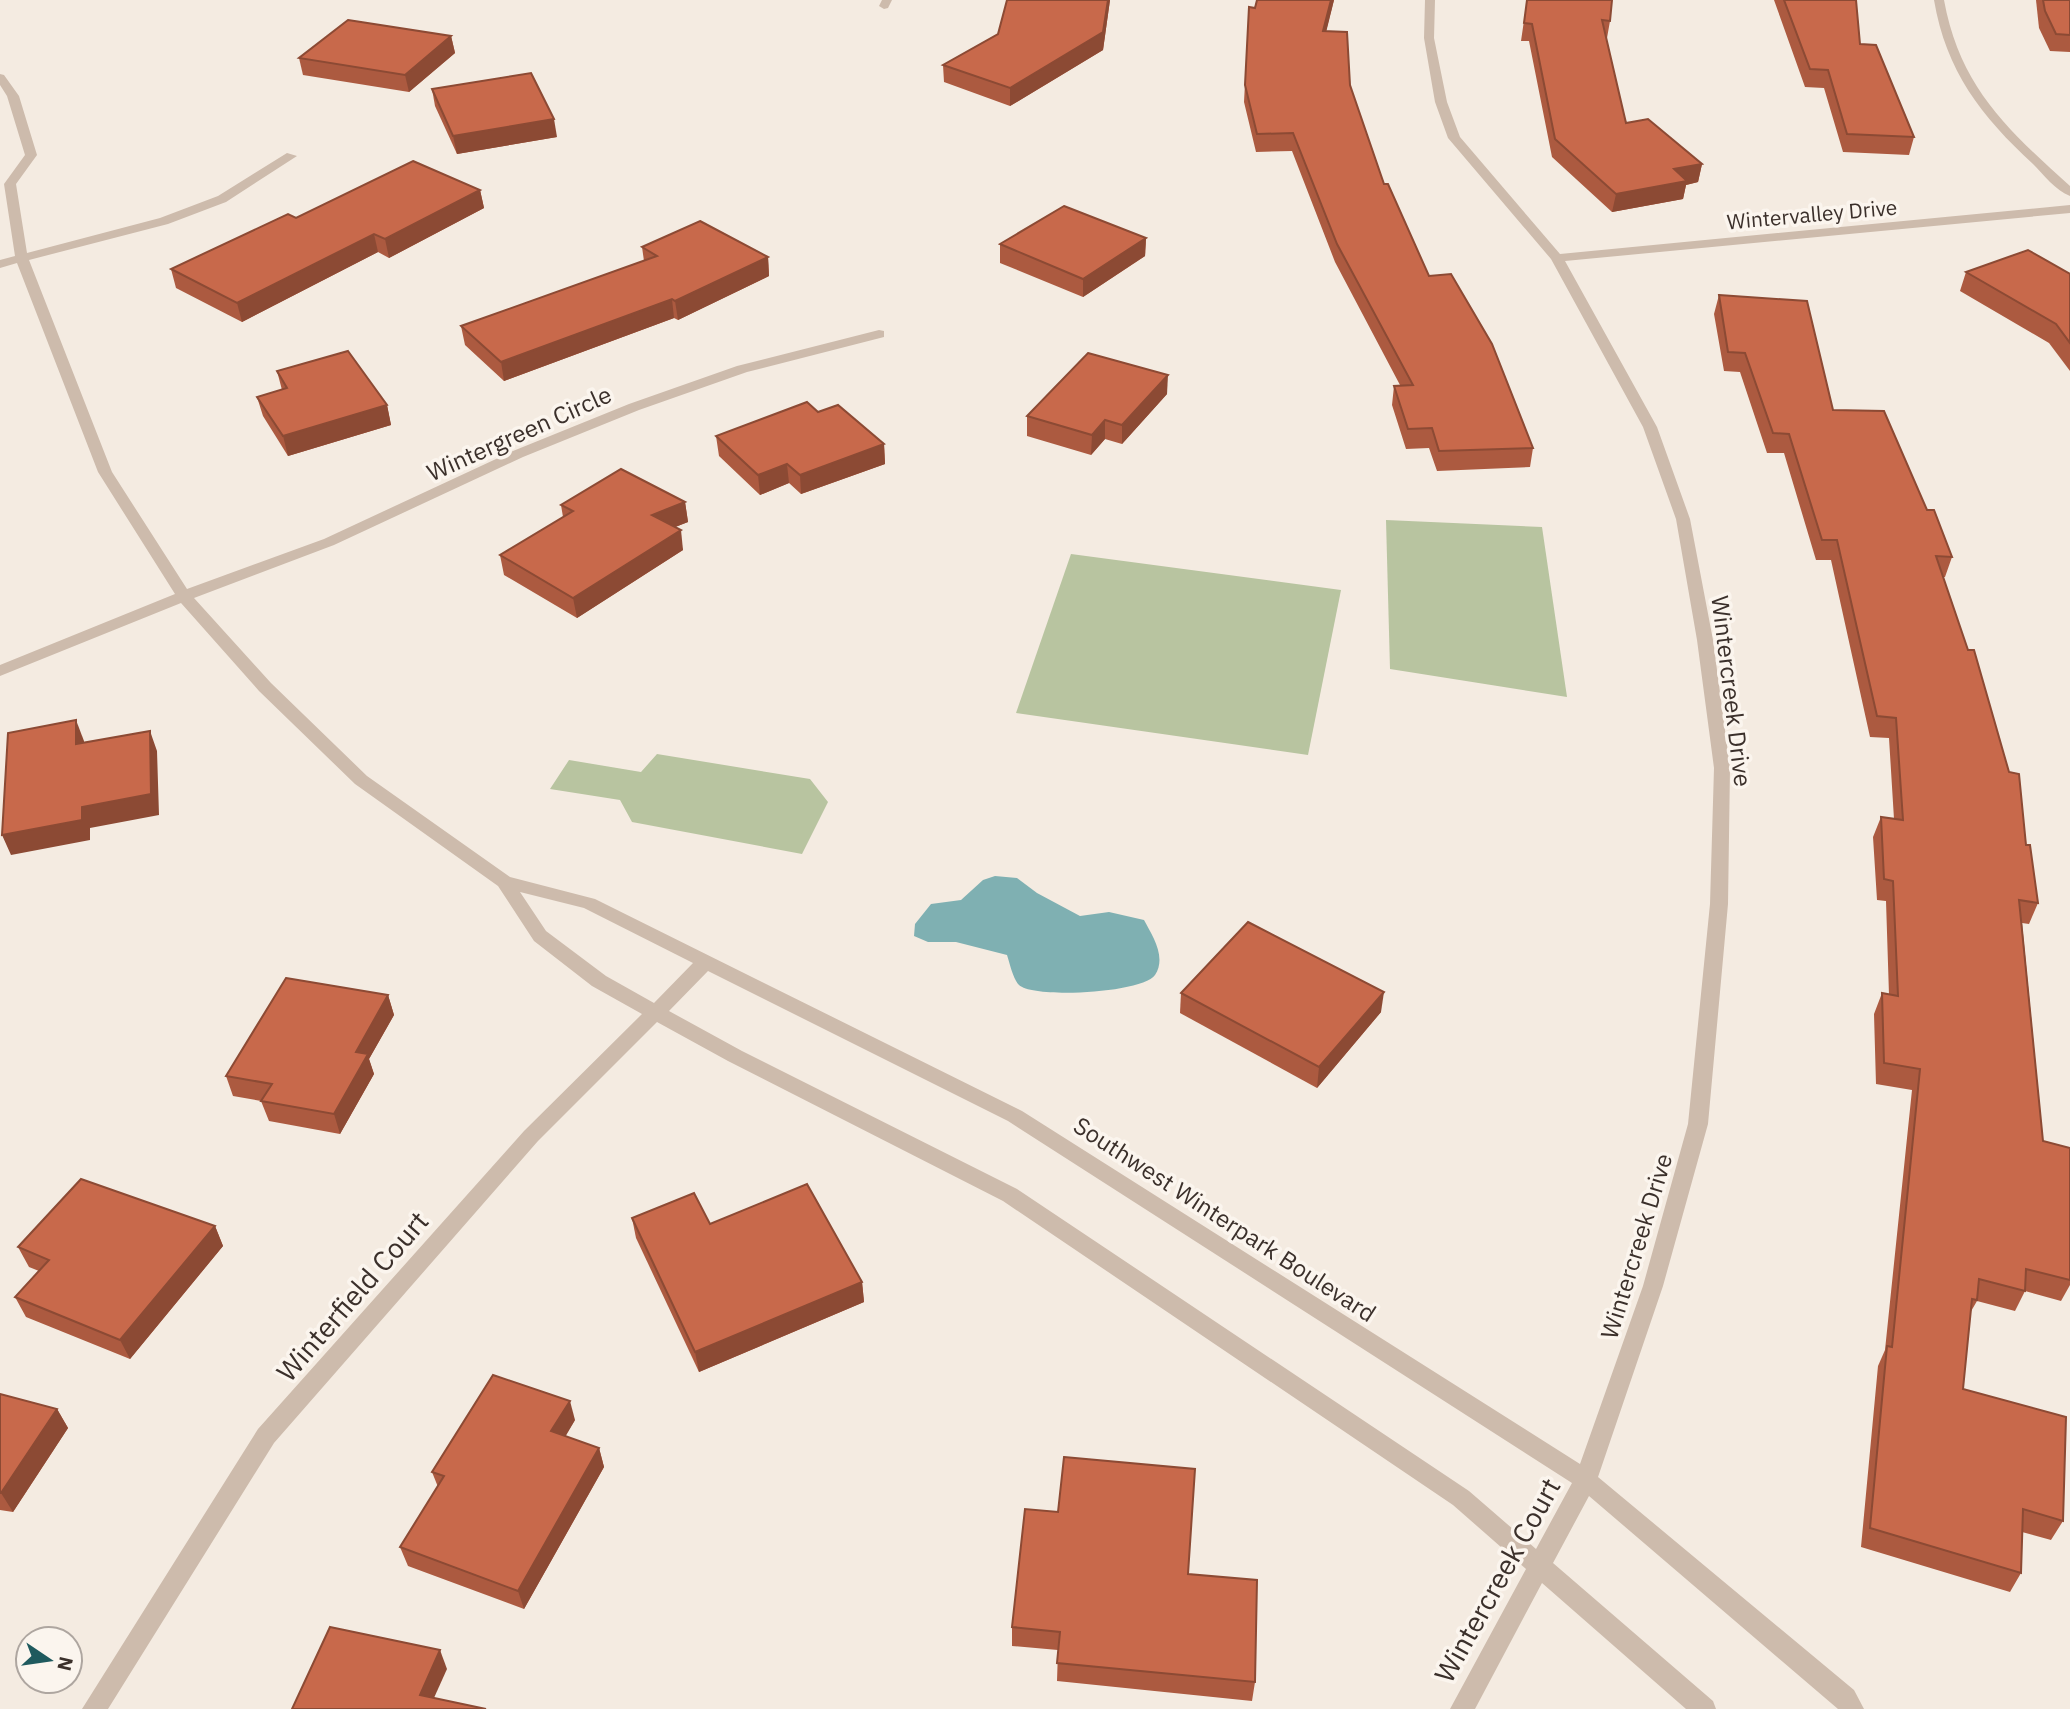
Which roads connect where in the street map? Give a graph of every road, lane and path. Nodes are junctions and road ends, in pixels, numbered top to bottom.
1 (1939, 0) edge
2 (1430, 2) edge
3 (0, 77) edge
4 (291, 156) dead end
5 (5, 181) edge
6 (2070, 192) edge
7 (2070, 209) edge
8 (1557, 258) junction
9 (22, 259) junction
10 (0, 264) edge
11 (879, 334) dead end
12 (184, 596) junction
13 (0, 671) edge
14 (504, 882) junction
15 (706, 962) junction
16 (656, 1012) junction
17 (1586, 1480) junction
18 (1538, 1565) junction
19 (94, 1709) edge
20 (1462, 1709) edge
21 (1704, 1709) edge
22 (1852, 1709) edge

1 - 6 street
2 - 8 street, Wintercreek Drive
3 - 5 street, Southwest Winterpark Boulevard
4 - 9 street
5 - 9 street, Southwest Winterpark Boulevard
7 - 8 street, Wintervalley Drive
8 - 17 street, Wintercreek Drive
9 - 10 street
9 - 12 street, Southwest Winterpark Boulevard
11 - 12 street, Wintergreen Circle
12 - 13 street, Wintergreen Circle
12 - 14 street, Southwest Winterpark Boulevard
14 - 15 street, Southwest Winterpark Boulevard
14 - 16 street, Southwest Winterpark Boulevard
15 - 16 street, Winterfield Court
15 - 17 street, Southwest Winterpark Boulevard
16 - 18 street, Southwest Winterpark Boulevard
16 - 19 street, Winterfield Court
17 - 18 street, Wintercreek Court
17 - 22 street, Southwest Winterpark Boulevard
18 - 20 street, Wintercreek Court
18 - 21 street, Southwest Winterpark Boulevard

